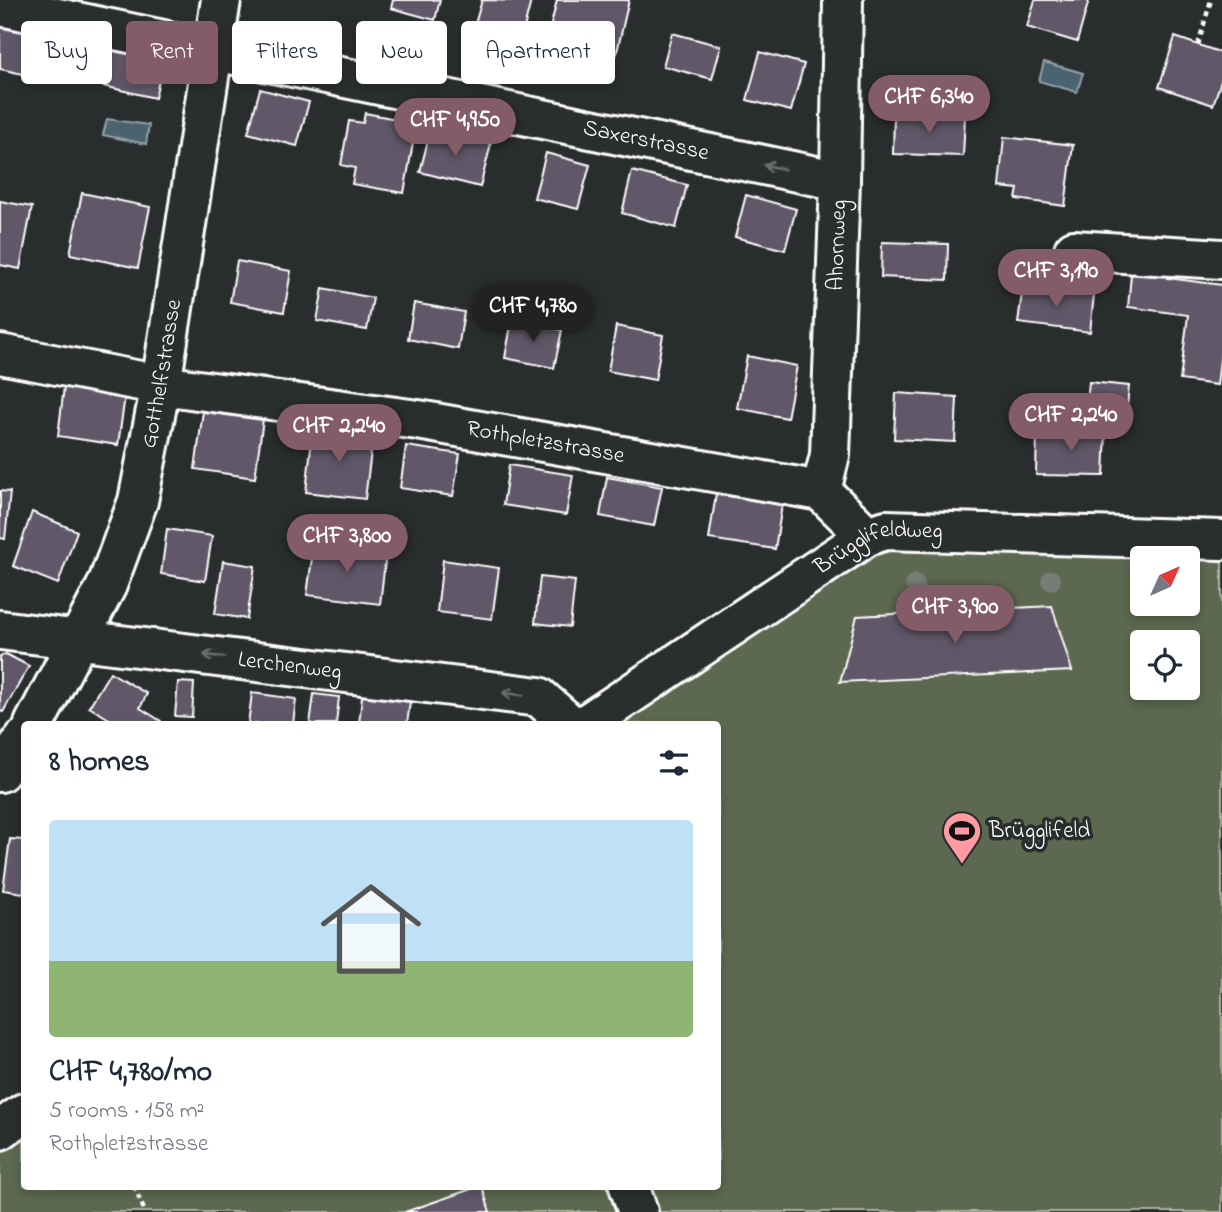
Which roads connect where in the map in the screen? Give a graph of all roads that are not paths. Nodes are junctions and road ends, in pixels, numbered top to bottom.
1 (221, 0) edge
2 (843, 0) edge
3 (0, 6) edge
4 (218, 21) edge
5 (126, 32) edge
6 (218, 51) edge
7 (209, 84) edge
8 (841, 181) junction
9 (1074, 250) dead end
10 (1222, 259) edge
11 (0, 354) edge
12 (161, 385) junction
13 (821, 491) junction
14 (867, 536) junction
15 (1222, 540) edge
16 (0, 630) edge
17 (80, 639) junction
18 (36, 721) edge
19 (567, 721) edge
20 (590, 721) edge
21 (21, 743) edge
22 (0, 772) edge
23 (21, 1115) edge
24 (0, 1130) edge
25 (630, 1190) edge
26 (638, 1212) edge

1 - 4 street, Gotthelfstrasse
2 - 8 street, Ahornweg
3 - 5 street, Saxerstrasse
8 -> 6 street, Saxerstrasse
7 - 12 street, Gotthelfstrasse
8 - 13 street, Ahornweg
9 - 10 street
11 - 12 street, Rothpletzstrasse
12 - 13 street, Rothpletzstrasse
12 - 17 street, Gotthelfstrasse
13 - 14 street
14 - 15 street, Brügglifeldweg
14 - 20 street, Brügglifeldweg
16 - 17 street, Lerchenweg
17 - 18 street, Gotthelfstrasse
19 -> 17 street, Lerchenweg
21 - 22 street
23 - 24 street
25 - 26 street

